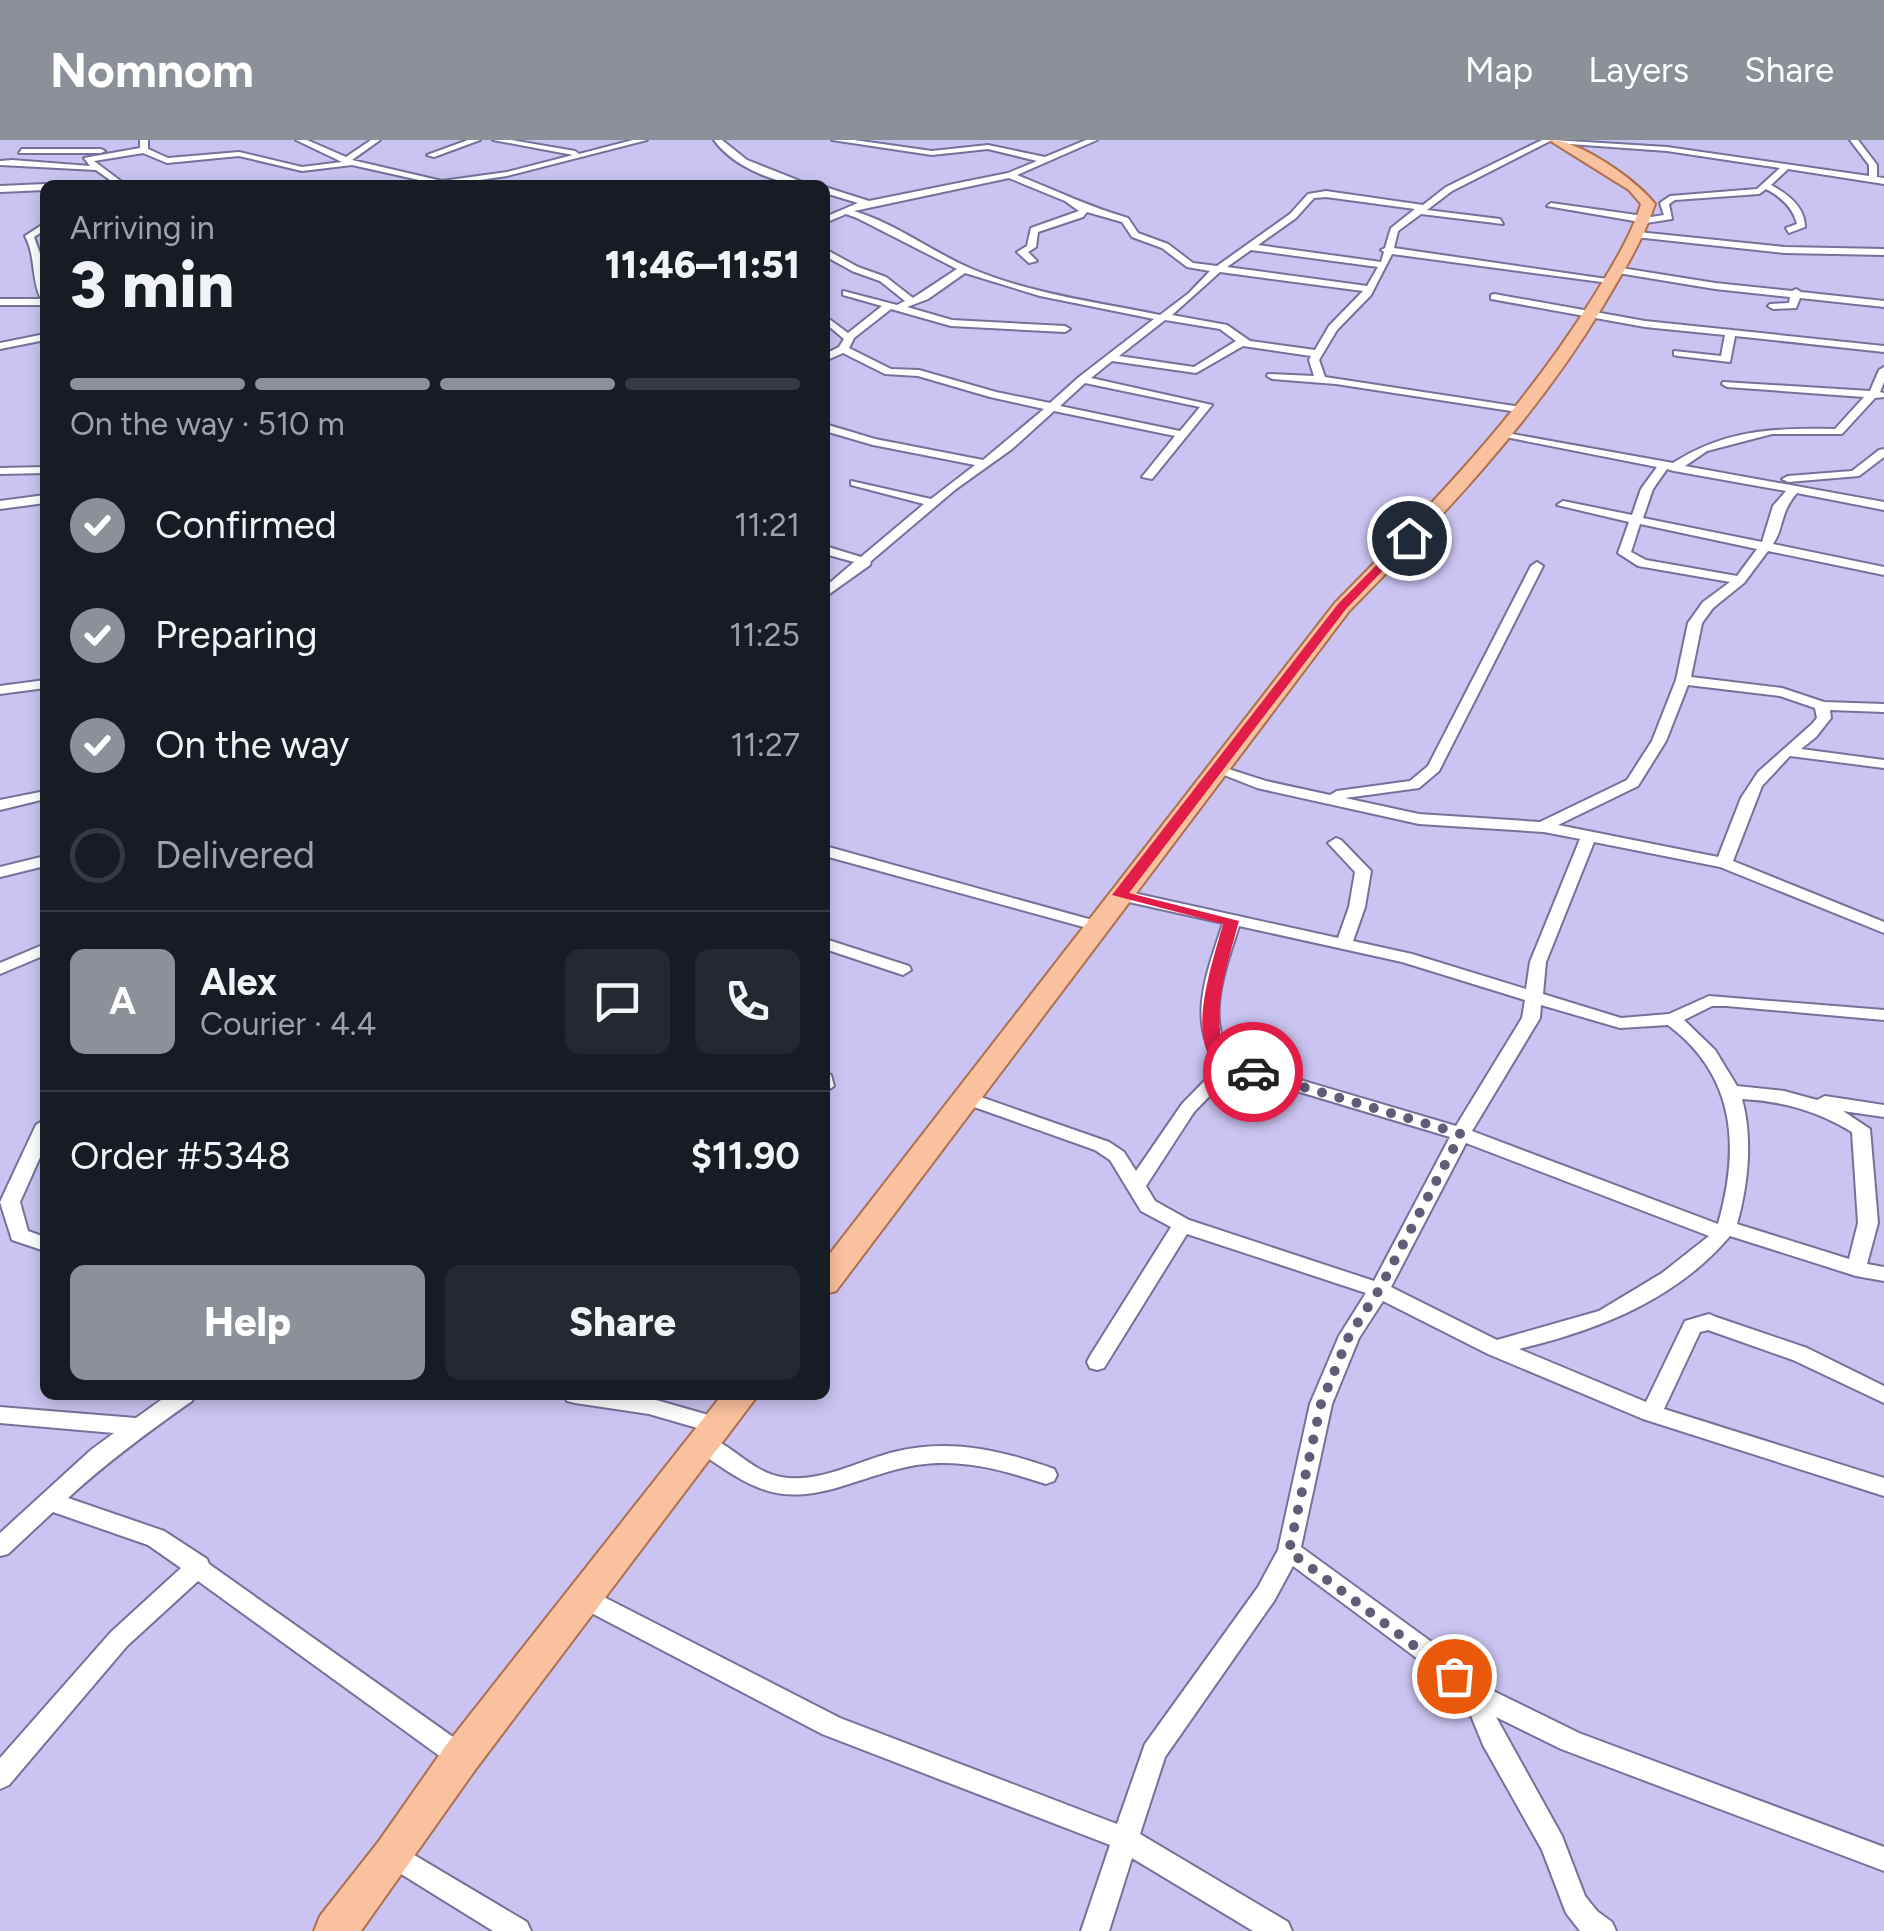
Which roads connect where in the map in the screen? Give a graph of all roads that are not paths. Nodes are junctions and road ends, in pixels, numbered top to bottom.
1 (38, 140) edge
2 (300, 140) edge
3 (376, 140) edge
4 (476, 140) edge
5 (497, 140) edge
6 (643, 140) edge
7 (718, 140) edge
8 (836, 140) edge
9 (967, 140) edge
10 (1092, 140) edge
11 (1553, 140) edge
12 (1854, 140) edge
13 (1716, 142) edge
14 (144, 145) edge
15 (988, 147) junction
16 (17, 151) junction
17 (108, 154) junction
18 (432, 154) dead end
19 (581, 155) junction
20 (1712, 156) junction
21 (1046, 160) junction
22 (349, 161) junction
23 (2, 163) edge
24 (1786, 166) junction
25 (94, 168) junction
26 (1010, 175) junction
27 (114, 180) edge
28 (428, 180) edge
29 (469, 180) edge
30 (794, 180) edge
31 (1873, 180) junction
32 (1884, 182) edge
33 (1764, 185) junction
34 (40, 187) edge
35 (0, 189) edge
36 (830, 192) edge
37 (1754, 192) junction
38 (867, 204) junction
39 (1552, 206) dead end
40 (1793, 207) junction
41 (1082, 208) junction
42 (1419, 209) junction
43 (844, 211) junction
44 (830, 218) edge
45 (1500, 222) dead end
46 (1643, 225) junction
47 (40, 229) edge
48 (1789, 230) dead end
49 (1251, 247) junction
50 (1386, 250) junction
51 (1884, 252) edge
52 (830, 255) edge
53 (1032, 261) dead end
54 (1384, 265) junction
55 (964, 269) junction
56 (1696, 269) dead end
57 (1221, 270) junction
58 (1620, 274) junction
59 (40, 289) edge
60 (1368, 289) junction
61 (1796, 292) junction
62 (846, 293) dead end
63 (1494, 297) dead end
64 (40, 300) edge
65 (0, 302) edge
66 (912, 302) junction
67 (1884, 304) edge
68 (1773, 306) dead end
69 (892, 307) junction
70 (1588, 316) junction
71 (1164, 317) junction
72 (830, 322) edge
73 (1065, 329) dead end
74 (1834, 332) dead end
75 (1730, 334) junction
76 (849, 337) junction
77 (1776, 337) junction
78 (40, 338) edge
79 (1242, 342) junction
80 (0, 346) edge
81 (843, 349) junction
82 (1884, 349) edge
83 (1678, 353) dead end
84 (1319, 354) junction
85 (830, 356) edge
86 (1112, 358) junction
87 (1884, 370) edge
88 (1272, 376) dead end
89 (1320, 378) junction
90 (1083, 379) junction
91 (1727, 384) dead end
92 (1879, 394) edge
93 (1052, 406) junction
94 (1524, 410) junction
95 (830, 428) edge
96 (1180, 434) junction
97 (1502, 435) junction
98 (1883, 452) edge
99 (988, 464) junction
100 (1669, 467) junction
101 (1866, 468) junction
102 (1884, 469) edge
103 (40, 470) edge
104 (0, 471) edge
105 (1148, 477) dead end
106 (1758, 480) junction
107 (855, 483) dead end
108 (1795, 488) junction
109 (40, 500) edge
110 (0, 504) edge
111 (934, 504) junction
112 (1563, 505) dead end
113 (1884, 506) edge
114 (1636, 517) junction
115 (1763, 547) junction
116 (830, 551) edge
117 (866, 562) junction
118 (1537, 566) dead end
119 (1884, 571) edge
120 (1740, 580) junction
121 (830, 589) edge
122 (1682, 680) junction
123 (40, 685) edge
124 (0, 690) edge
125 (1822, 706) junction
126 (1884, 708) edge
127 (1790, 752) junction
128 (1884, 764) edge
129 (1216, 769) junction
130 (40, 796) edge
131 (1312, 797) junction
132 (0, 805) edge
133 (1544, 826) junction
134 (1589, 836) junction
135 (1336, 844) dead end
136 (830, 852) edge
137 (40, 862) edge
138 (1724, 863) junction
139 (0, 872) edge
140 (1120, 895) junction
141 (1232, 921) junction
142 (1097, 926) junction
143 (1884, 928) edge
144 (1344, 944) junction
145 (830, 946) edge
146 (40, 952) edge
147 (0, 969) edge
148 (903, 970) dead end
149 (1534, 997) junction
150 (1884, 1014) edge
151 (1672, 1019) junction
152 (1230, 1065) junction
153 (1732, 1092) junction
154 (1777, 1094) junction
155 (966, 1098) junction
156 (1884, 1111) edge
157 (1461, 1134) junction
158 (40, 1136) edge
159 (1136, 1186) junction
160 (1182, 1225) junction
161 (1724, 1231) junction
162 (40, 1242) edge
163 (1856, 1269) junction
164 (1884, 1274) edge
165 (830, 1276) edge
166 (1379, 1290) junction
167 (1495, 1348) junction
168 (1097, 1362) dead end
169 (1884, 1395) edge
170 (178, 1400) edge
171 (609, 1400) edge
172 (738, 1400) edge
173 (1651, 1413) junction
174 (0, 1416) edge
175 (143, 1427) junction
176 (712, 1436) junction
177 (1046, 1474) dead end
178 (1884, 1487) edge
179 (49, 1501) junction
180 (0, 1546) edge
181 (1289, 1551) junction
182 (200, 1566) junction
183 (586, 1599) junction
184 (1474, 1694) junction
185 (461, 1757) junction
186 (0, 1777) edge
187 (1124, 1838) junction
188 (394, 1855) junction
189 (1884, 1859) edge
190 (335, 1931) edge
191 (517, 1931) edge
192 (1095, 1931) edge
193 (1278, 1931) edge
194 (1602, 1931) edge

1 - 16 street
2 - 22 street
3 - 22 street
4 - 18 street
5 - 19 street
6 - 19 street
7 - 30 street
8 - 15 street
9 - 15 street
10 - 21 street
11 - 20 street
11 - 42 street
11 - 46 main road
12 - 31 street
13 - 20 street
14 - 17 street
14 - 22 street
15 - 21 street
16 - 17 street
16 - 23 street
17 - 25 street
19 - 29 street
20 - 24 street
21 - 26 street
22 - 28 street
23 - 25 street
24 - 31 street
24 - 33 street
25 - 27 street
26 - 38 street
26 - 41 street
31 - 32 street
33 - 37 street
33 - 40 street
34 - 35 street
36 - 38 street
37 - 40 street
37 - 46 street
38 - 43 street
39 - 46 street
40 - 48 street
41 - 53 street
41 - 57 street
42 - 45 street
42 - 49 street
42 - 50 street
43 - 44 street
43 - 55 street
46 - 51 street
46 - 58 main road
47 - 59 street
49 - 54 street
49 - 57 street
50 - 54 street
50 - 58 street
52 - 66 street
54 - 60 street
55 - 66 street
55 - 71 street
56 - 58 street
57 - 60 street
57 - 71 street
58 - 61 street
58 - 70 main road
60 - 84 street
61 - 67 street
61 - 68 street
62 - 69 street
63 - 70 street
64 - 65 street
66 - 69 street
69 - 73 street
69 - 76 street
70 - 75 street
70 - 94 main road
71 - 79 street
71 - 86 street
72 - 76 street
74 - 77 street
75 - 77 street
75 - 83 street
76 - 81 street
77 - 82 street
78 - 80 street
79 - 84 street
79 - 86 street
81 - 85 street
81 - 93 street
84 - 89 street
86 - 90 street
87 - 92 street
88 - 89 street
89 - 94 street
90 - 93 street
90 - 96 street
91 - 92 street
92 - 100 street
93 - 96 street
93 - 99 street
94 - 97 main road
95 - 99 street
96 - 105 street
97 - 100 street
97 - 129 main road
98 - 101 street
99 - 111 street
100 - 106 street
100 - 114 street
101 - 102 street
101 - 106 street
103 - 104 street
106 - 108 street
107 - 111 street
108 - 113 street
108 - 115 street
109 - 110 street
111 - 117 street
112 - 114 street
114 - 115 street
114 - 120 street
115 - 119 street
115 - 120 street
116 - 117 street
117 - 121 street
118 - 131 street
120 - 122 street
122 - 125 street
122 - 133 street
123 - 124 street
125 - 126 street
125 - 127 street
127 - 128 street
127 - 138 street
129 - 131 street
129 - 140 main road
130 - 132 street
131 - 133 street
133 - 134 street
134 - 138 street
134 - 149 street
135 - 144 street
136 - 142 street
137 - 139 street
138 - 143 street
140 - 141 street
140 - 142 main road
141 - 144 street
141 - 152 street
142 - 155 main road
144 - 149 street
145 - 148 street
146 - 147 street
149 - 151 street
149 - 157 street
150 - 151 street
151 - 153 street
152 - 157 street
152 - 159 street
153 - 154 street
153 - 161 street
154 - 156 street
154 - 163 street
155 - 159 street
155 - 165 main road
157 - 161 street
157 - 166 street
158 - 162 street
159 - 160 street
160 - 166 street
160 - 168 street
161 - 163 street
161 - 167 street
163 - 164 street
166 - 167 street
166 - 181 street
167 - 173 street
169 - 173 street
170 - 175 street
171 - 176 street
172 - 176 main road
173 - 178 street
174 - 175 street
175 - 179 street
176 - 177 street
176 - 183 main road
179 - 180 street
179 - 182 street
181 - 184 street
181 - 187 street
182 - 185 street
182 - 186 street
183 - 185 main road
183 - 187 street
184 - 189 street
184 - 194 street
185 - 188 main road
187 - 192 street
187 - 193 street
188 - 190 main road
188 - 191 street

